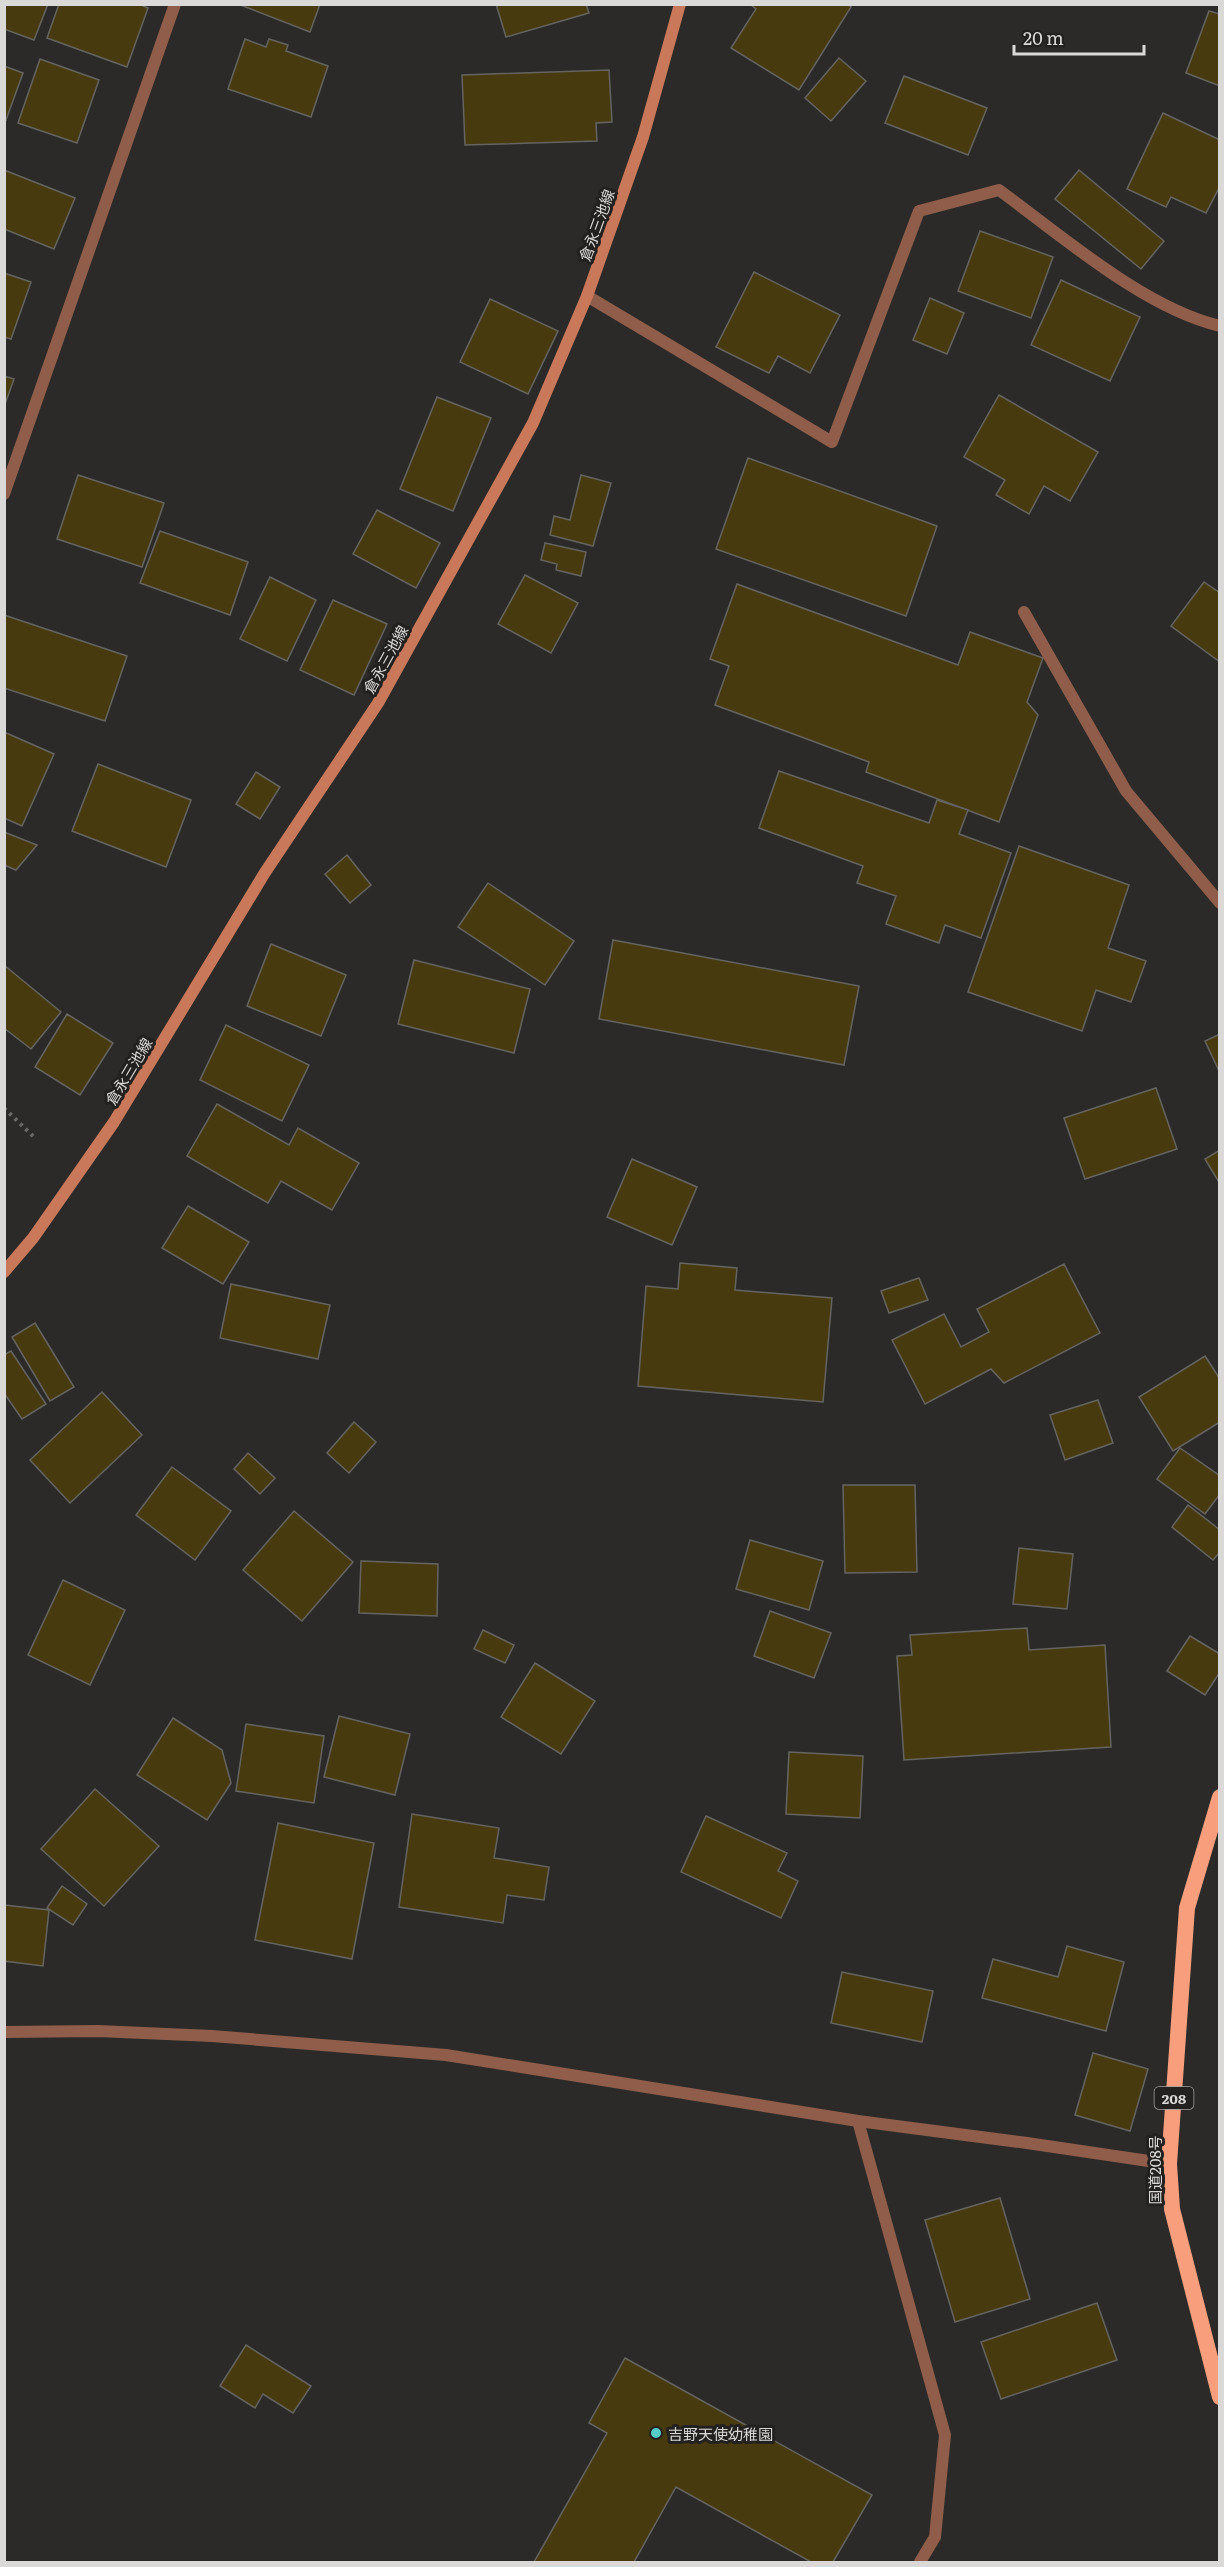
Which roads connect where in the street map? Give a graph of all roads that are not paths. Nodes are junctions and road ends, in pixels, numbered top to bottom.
1 (175, 4) edge
2 (681, 4) edge
3 (586, 296) junction
4 (1220, 326) edge
5 (4, 494) edge
6 (1024, 612) dead end
7 (1220, 903) edge
8 (4, 1272) edge
9 (1220, 1797) edge
10 (4, 2032) edge
11 (858, 2121) junction
12 (1169, 2164) junction
13 (1220, 2397) edge
14 (920, 2562) edge

1 - 5 street
2 - 3 main road, 倉永三池線
3 - 4 street
3 - 8 main road, 倉永三池線
6 - 7 street
9 - 12 highway, 国道208号 / 208
10 - 11 street
11 - 12 street
11 - 14 street
12 - 13 highway, 国道208号 / 208

